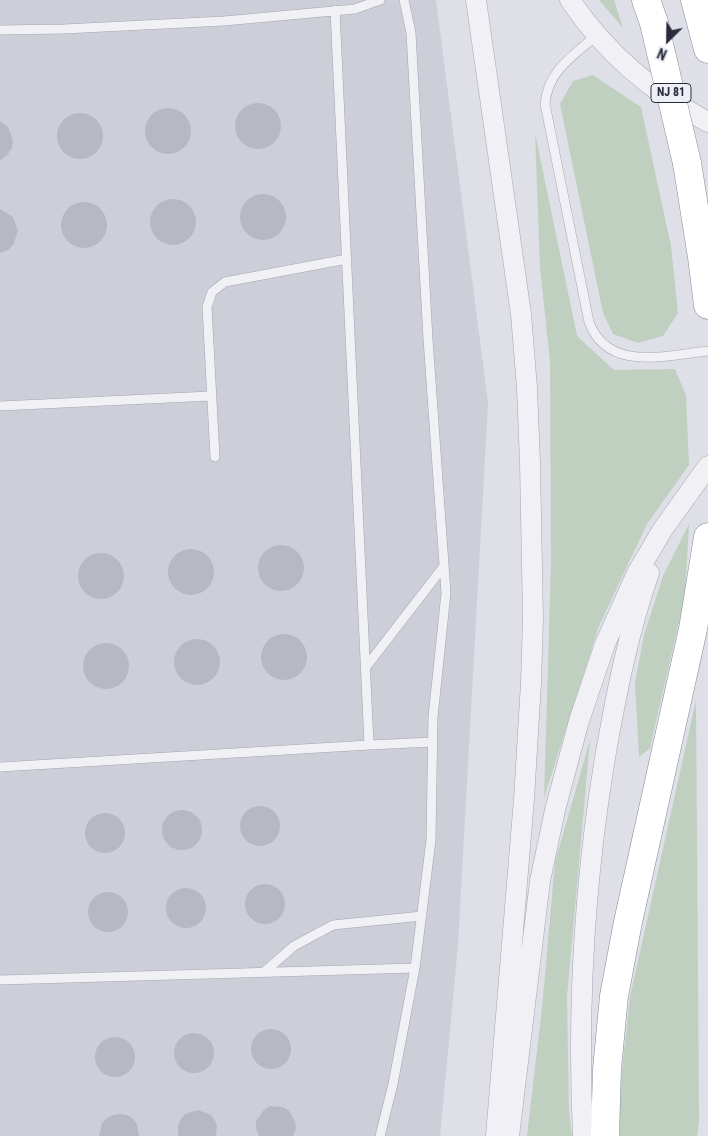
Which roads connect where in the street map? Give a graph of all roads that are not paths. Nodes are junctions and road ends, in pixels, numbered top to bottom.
1 (380, 0) edge
2 (404, 0) edge
3 (476, 0) edge
4 (565, 0) edge
5 (570, 0) edge
6 (695, 0) edge
7 (650, 8) edge
8 (335, 10) junction
9 (0, 30) edge
10 (597, 35) junction
11 (708, 49) edge
12 (655, 89) junction
13 (708, 107) edge
14 (708, 122) edge
15 (347, 259) junction
16 (708, 304) edge
17 (708, 351) edge
18 (211, 396) junction
19 (0, 406) edge
20 (214, 457) dead end
21 (708, 466) edge
22 (679, 505) junction
23 (708, 537) edge
24 (444, 566) junction
25 (366, 668) junction
26 (433, 742) junction
27 (369, 746) junction
28 (0, 767) edge
29 (422, 916) junction
30 (416, 968) junction
31 (264, 972) junction
32 (0, 980) edge
33 (380, 1136) edge
34 (496, 1136) edge
35 (509, 1136) edge
36 (583, 1136) edge
37 (605, 1136) edge

1 - 8 lane
2 - 24 lane
3 - 34 street
4 - 10 street
5 - 10 street
6 - 11 highway
7 - 16 highway, NJ 81, bridge
8 - 9 lane
8 - 15 lane
10 - 12 street
10 - 17 lane
12 - 13 street
12 - 14 street
15 - 18 lane
15 - 25 lane
18 - 19 lane
18 - 20 lane
21 - 22 street
22 - 35 street
22 - 36 street
23 - 37 highway
24 - 25 lane
24 - 26 lane
25 - 27 lane
26 - 27 lane
26 - 29 lane
27 - 28 lane
29 - 30 lane
29 - 31 lane
30 - 31 lane
30 - 33 lane
31 - 32 lane

